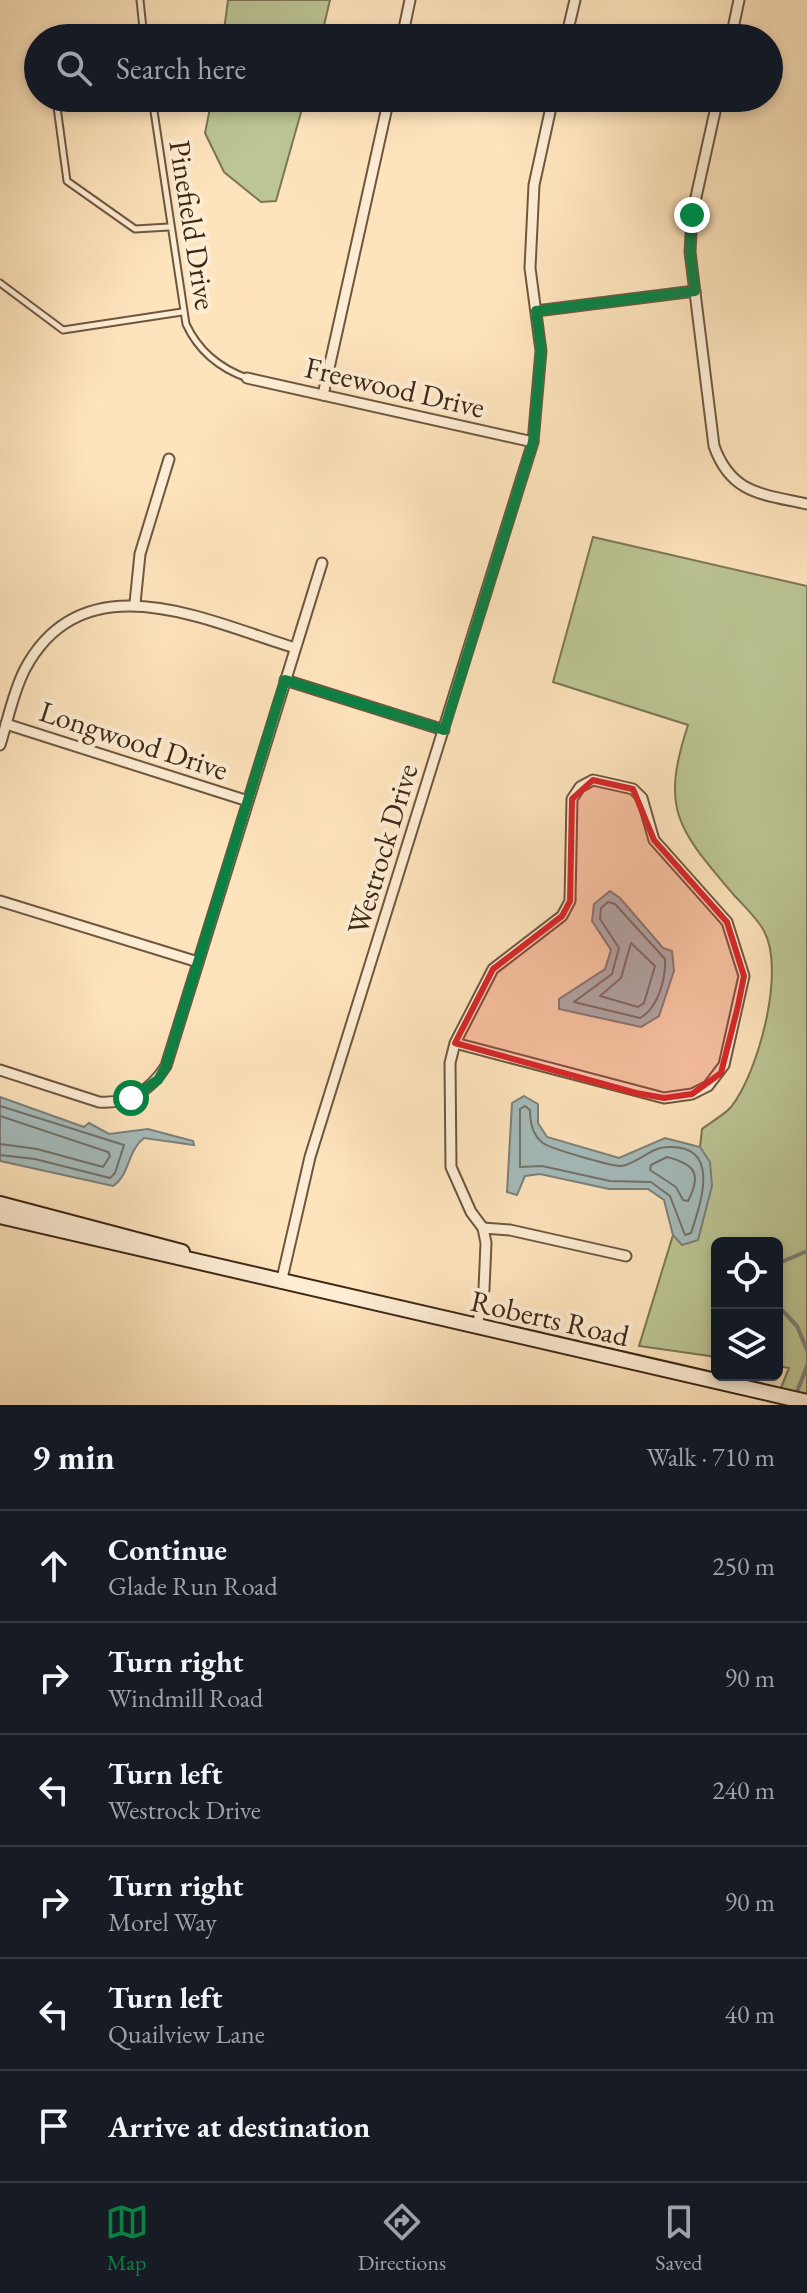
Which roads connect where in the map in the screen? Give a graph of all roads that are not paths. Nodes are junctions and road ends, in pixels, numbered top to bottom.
1 (140, 0) edge
2 (410, 0) edge
3 (575, 0) edge
4 (739, 0) edge
5 (142, 24) edge
6 (405, 24) edge
7 (569, 24) edge
8 (734, 24) edge
9 (58, 112) edge
10 (154, 112) edge
11 (386, 112) edge
12 (550, 112) edge
13 (715, 112) edge
14 (169, 227) junction
15 (0, 283) edge
16 (695, 291) junction
17 (536, 311) junction
18 (182, 312) junction
19 (247, 378) joint
20 (323, 395) junction
21 (533, 442) junction
22 (169, 459) dead end
23 (807, 504) edge
24 (322, 563) dead end
25 (135, 603) junction
26 (295, 648) junction
27 (285, 680) junction
28 (6, 724) junction
29 (444, 730) junction
30 (0, 745) edge
31 (248, 801) junction
32 (0, 901) edge
33 (198, 962) junction
34 (455, 1043) junction
35 (0, 1070) edge
36 (0, 1204) edge
37 (0, 1216) edge
38 (483, 1228) junction
39 (626, 1256) dead end
40 (281, 1283) junction
41 (477, 1328) junction
42 (799, 1400) edge

1 - 5 lane
2 - 6 street
3 - 7 street
4 - 8 street
9 - 14 lane
10 - 14 lane, Pinefield Drive
11 - 20 street
12 - 17 street, Westrock Drive
13 - 16 street
14 - 18 lane, Pinefield Drive
15 - 18 lane
16 - 17 street
16 - 23 street
17 - 21 street, Westrock Drive
18 - 19 lane, Pinefield Drive
19 - 20 street, Freewood Drive
20 - 21 street, Freewood Drive
21 - 29 street, Westrock Drive
22 - 25 street
24 - 26 street
25 - 26 street
25 - 28 street
26 - 27 street
27 - 29 street
27 - 31 street
28 - 30 street
28 - 31 street, Longwood Drive
29 - 40 street, Westrock Drive
31 - 33 street
32 - 33 street
33 - 35 street
34 - 34 street
34 - 38 street
36 - 40 main road, Roberts Road
37 - 40 main road, Roberts Road
38 - 39 street
38 - 41 street
40 - 41 main road, Roberts Road
41 - 42 main road, Roberts Road

